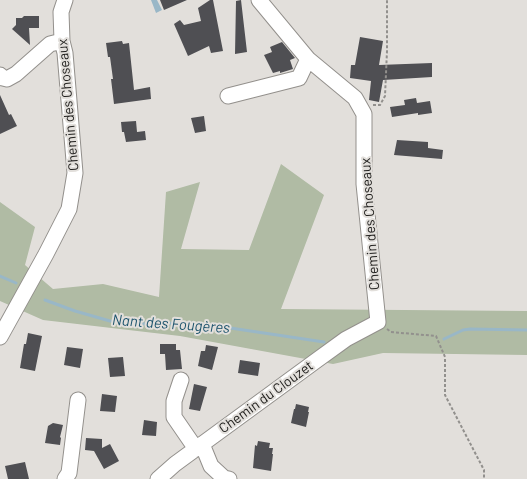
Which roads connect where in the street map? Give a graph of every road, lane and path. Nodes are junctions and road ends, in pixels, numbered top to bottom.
1 (65, 0) edge
2 (259, 0) edge
3 (387, 0) edge
4 (62, 41) junction
5 (308, 59) junction
6 (0, 75) edge
7 (228, 96) dead end
8 (359, 105) junction
9 (378, 322) junction
10 (0, 337) edge
11 (181, 380) dead end
12 (78, 400) dead end
13 (199, 447) junction
14 (65, 479) edge
15 (158, 479) edge
16 (229, 479) edge
17 (484, 479) edge

1 - 4 street, Chemin des Choseaux
2 - 5 street, Chemin des Choseaux
3 - 8 path
4 - 6 street
4 - 10 street, Chemin des Choseaux
5 - 7 street
5 - 8 street, Chemin des Choseaux
8 - 9 street, Chemin des Choseaux
9 - 13 street, Chemin du Clouzet
9 - 17 path
11 - 13 street
12 - 14 street
13 - 15 street, Chemin du Clouzet
13 - 16 street

